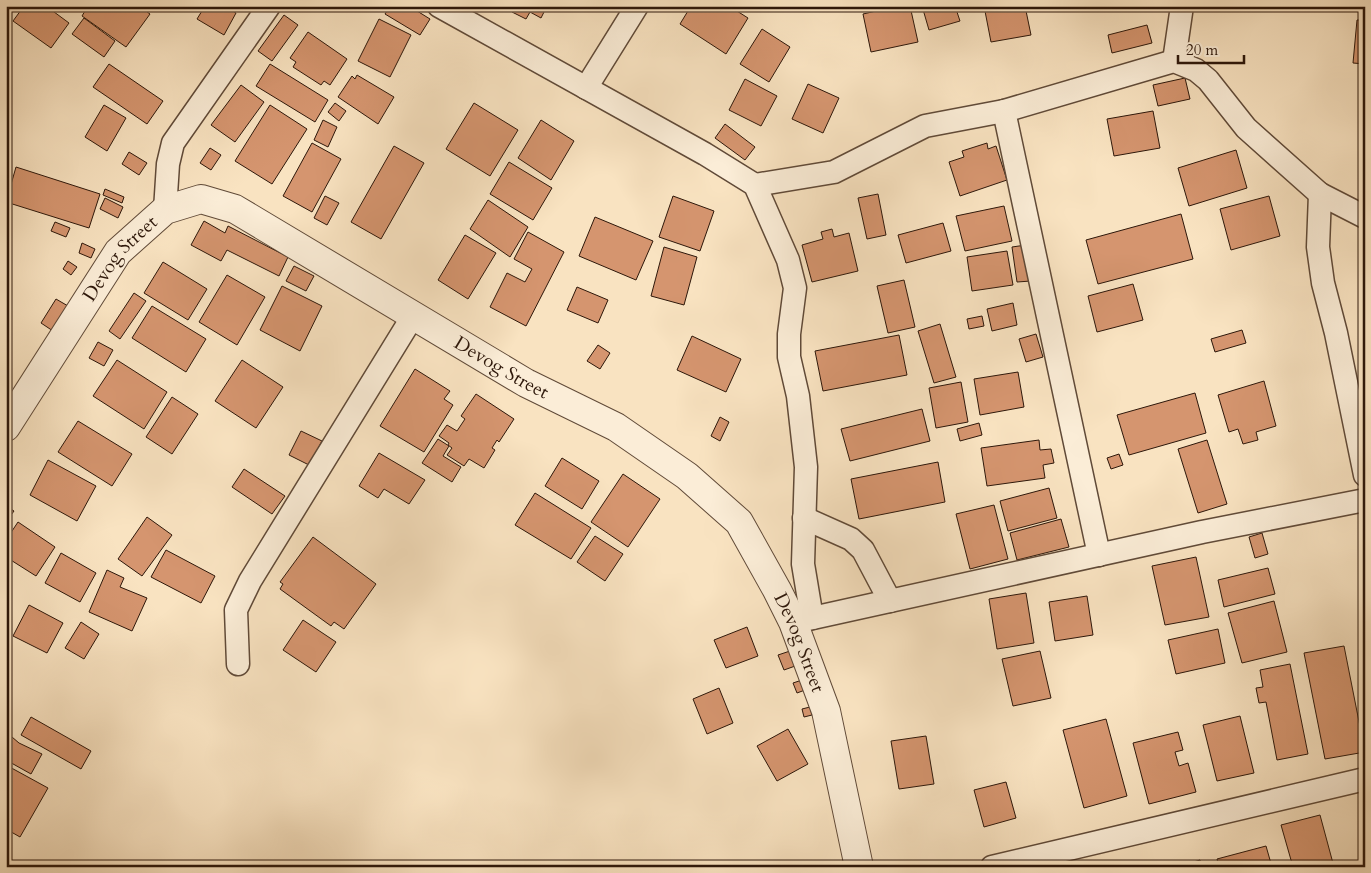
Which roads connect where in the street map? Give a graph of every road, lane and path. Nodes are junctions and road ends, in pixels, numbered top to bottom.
1 (269, 6) edge
2 (439, 6) edge
3 (637, 6) edge
4 (1182, 6) edge
5 (1174, 61) junction
6 (586, 88) junction
7 (1004, 111) junction
8 (756, 185) junction
9 (1320, 194) junction
10 (164, 210) junction
11 (1365, 216) edge
12 (413, 316) junction
13 (6, 427) edge
14 (1365, 475) edge
15 (1365, 500) edge
16 (804, 518) junction
17 (1099, 555) junction
18 (890, 601) junction
19 (802, 620) junction
20 (238, 664) dead end
21 (1365, 780) edge
22 (859, 867) edge
23 (992, 867) edge

1 - 10 street
2 - 6 street
3 - 6 street
4 - 5 street
5 - 7 street
5 - 9 street
6 - 8 street
7 - 8 street
7 - 17 street
8 - 16 street
9 - 11 street
9 - 14 street
10 - 12 street, Devog Street
10 - 13 street, Devog Street
12 - 19 street, Devog Street
12 - 20 street
15 - 17 street
16 - 18 street
16 - 19 street
17 - 18 street
18 - 19 street
19 - 22 street, Devog Street
21 - 23 street

